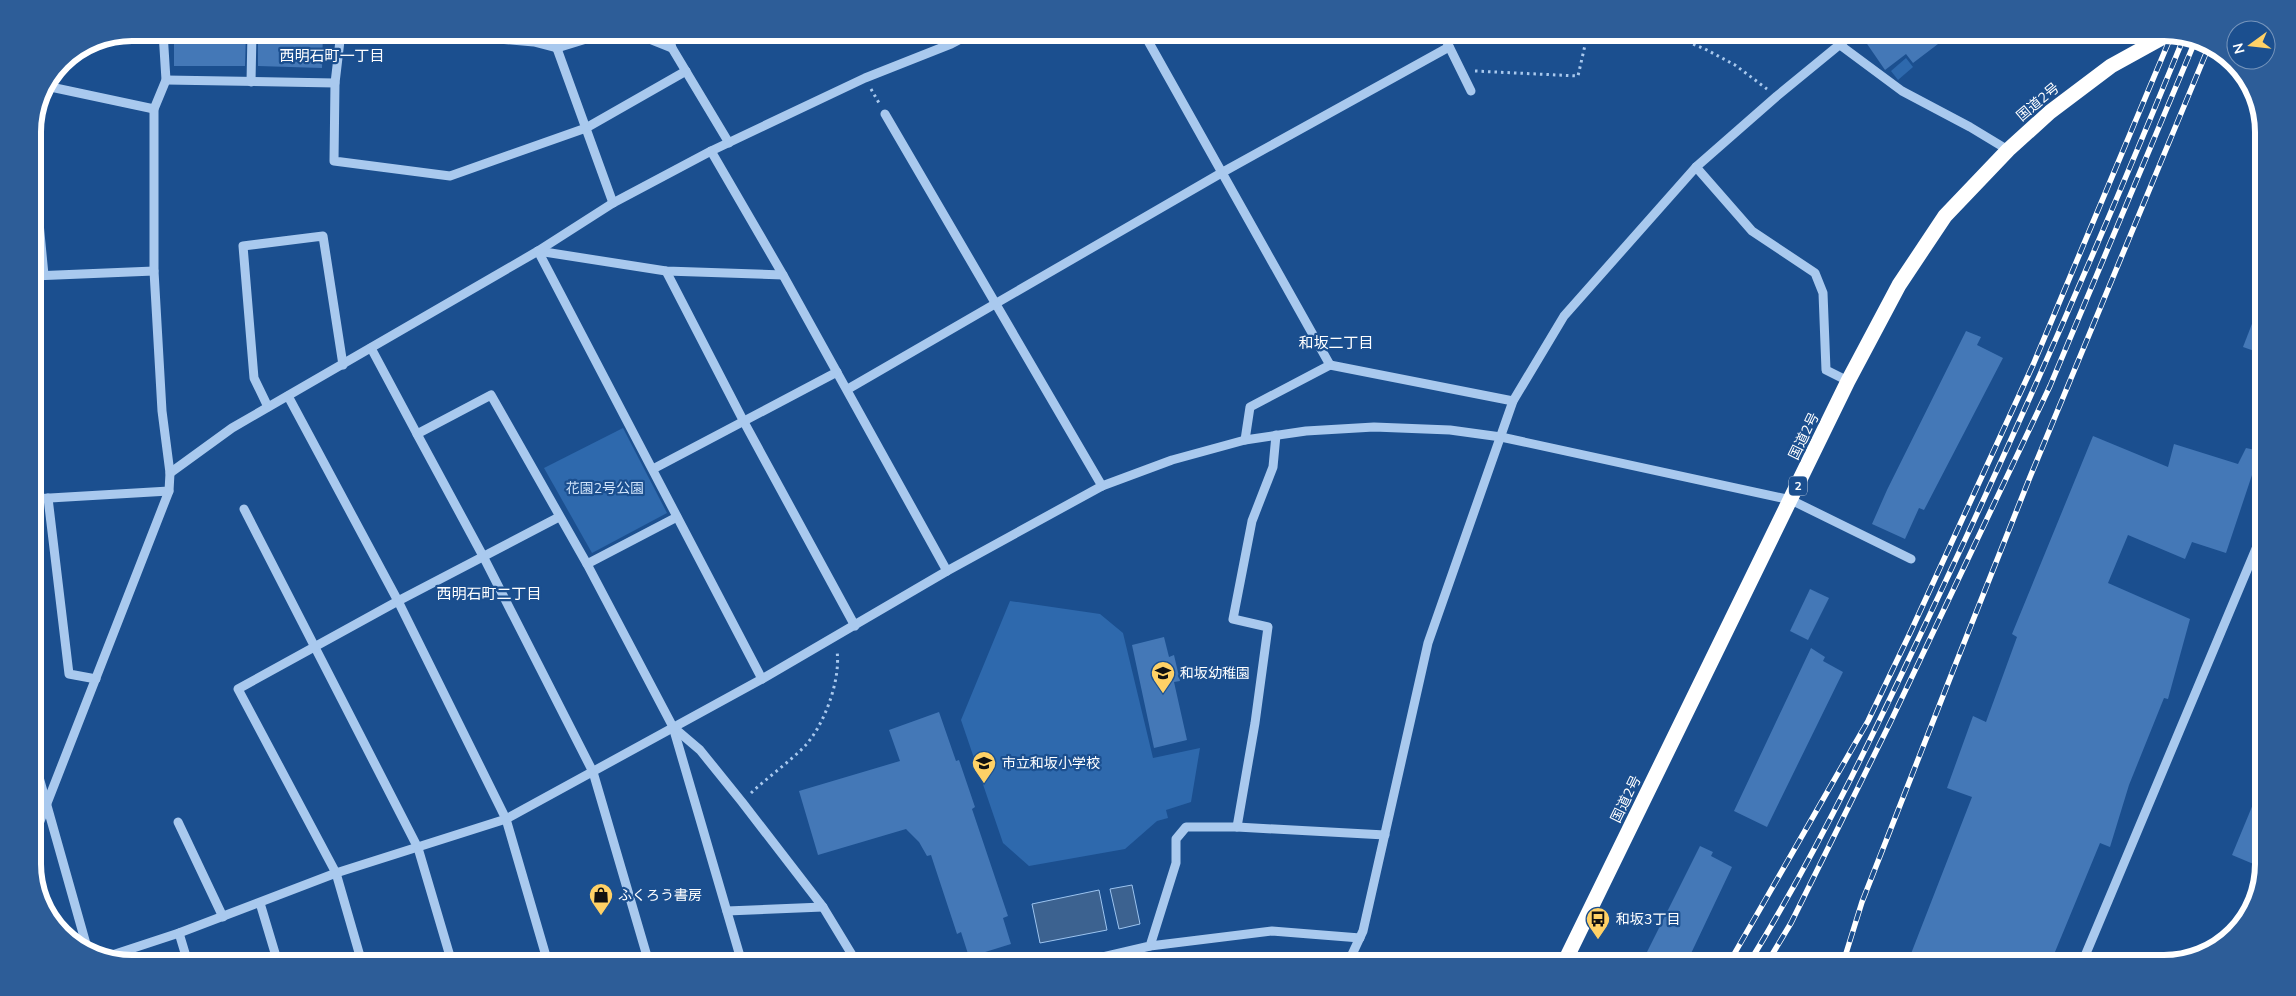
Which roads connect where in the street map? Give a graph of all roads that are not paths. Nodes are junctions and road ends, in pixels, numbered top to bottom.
1 (164, 41) edge
2 (252, 41) edge
3 (340, 41) edge
4 (522, 41) edge
5 (554, 41) edge
6 (580, 41) edge
7 (654, 41) edge
8 (670, 41) edge
9 (958, 41) edge
10 (1148, 41) edge
11 (1446, 41) edge
12 (1838, 41) edge
13 (1845, 41) edge
14 (2156, 41) edge
15 (1840, 45) junction
16 (1449, 47) junction
17 (557, 48) junction
18 (672, 48) junction
19 (686, 71) junction
20 (166, 80) junction
21 (251, 82) junction
22 (335, 82) junction
23 (53, 87) edge
24 (1471, 91) dead end
25 (154, 109) junction
26 (885, 114) road end
27 (586, 128) junction
28 (729, 143) junction
29 (2008, 150) junction
30 (710, 151) junction
31 (1696, 167) junction
32 (1222, 172) junction
33 (613, 203) junction
34 (41, 244) edge
35 (538, 250) junction
36 (154, 271) junction
37 (666, 271) junction
38 (783, 275) junction
39 (44, 276) joint
40 (995, 303) junction
41 (372, 348) junction
42 (343, 365) junction
43 (1330, 365) junction
44 (837, 372) junction
45 (1848, 381) junction
46 (848, 389) junction
47 (288, 396) junction
48 (1513, 402) junction
49 (268, 407) junction
50 (744, 422) junction
51 (417, 434) junction
52 (1276, 435) junction
53 (1501, 436) junction
54 (1245, 440) junction
55 (653, 469) junction
56 (170, 473) junction
57 (1102, 486) junction
58 (169, 491) junction
59 (41, 498) edge
60 (48, 498) junction
61 (1791, 500) junction
62 (244, 509) dead end
63 (559, 517) junction
64 (678, 517) junction
65 (2255, 551) edge
66 (483, 556) junction
67 (1911, 559) dead end
68 (587, 564) junction
69 (946, 571) junction
70 (398, 601) junction
71 (855, 626) junction
72 (315, 646) junction
73 (96, 679) junction
74 (762, 679) junction
75 (672, 727) junction
76 (593, 772) junction
77 (41, 783) edge
78 (47, 803) junction
79 (41, 818) edge
80 (506, 819) junction
81 (178, 822) dead end
82 (1236, 827) junction
83 (1385, 836) junction
84 (418, 848) junction
85 (336, 873) junction
86 (260, 903) junction
87 (822, 907) junction
88 (727, 911) junction
89 (223, 917) junction
90 (179, 933) junction
91 (1360, 938) junction
92 (85, 942) edge
93 (1150, 946) junction
94 (117, 953) edge
95 (185, 955) edge
96 (275, 955) edge
97 (359, 955) edge
98 (449, 955) edge
99 (545, 955) edge
100 (646, 955) edge
101 (739, 955) edge
102 (851, 955) edge
103 (1114, 955) edge
104 (1352, 955) edge
105 (1568, 955) edge
106 (2086, 955) edge

1 - 20 street
2 - 21 street
3 - 22 street
4 - 17 street
5 - 17 street
6 - 17 street
7 - 18 street
8 - 18 street
9 - 28 street
10 - 32 street
11 - 16 street
12 - 15 street
13 - 15 street
14 - 29 highway, 国道2号 / 2
15 - 29 street
15 - 31 street
16 - 24 street
16 - 32 street
17 - 27 street
18 - 19 street
19 - 27 street
19 - 28 street
20 - 21 street
20 - 25 street
21 - 22 street
22 - 27 street
23 - 25 street
25 - 36 street
26 - 40 street
27 - 33 street
28 - 30 street
29 - 45 highway, 国道2号 / 2
30 - 33 street
30 - 38 street
31 - 45 street
31 - 48 street
32 - 40 street
32 - 43 street
33 - 35 street
34 - 39 street
35 - 37 street
35 - 41 street
35 - 55 street
36 - 39 street
36 - 56 street
37 - 38 street
37 - 50 street
38 - 44 street
40 - 46 street
40 - 57 street
41 - 42 street
41 - 51 street
42 - 47 street
42 - 49 street
43 - 48 street
43 - 54 street
44 - 46 street
44 - 50 street
45 - 61 highway, 国道2号 / 2
46 - 69 street
47 - 49 street
47 - 70 street
48 - 53 street
49 - 56 street
50 - 55 street
50 - 71 street
51 - 63 street
51 - 66 street
52 - 53 street
52 - 54 street
52 - 82 street
53 - 61 street
53 - 83 street
54 - 57 street
55 - 64 street
56 - 58 street
57 - 69 street
58 - 60 street
58 - 73 street
59 - 60 street
60 - 73 street
61 - 67 street
61 - 105 highway, 国道2号 / 2
62 - 72 street
63 - 66 street
63 - 68 street
64 - 68 street
64 - 74 street
65 - 106 street
66 - 70 street
66 - 76 street
68 - 75 street
69 - 71 street
70 - 72 street
70 - 80 street
71 - 74 street
72 - 84 street
72 - 85 street
73 - 78 street
74 - 75 street
75 - 76 street
75 - 87 street
75 - 88 street
76 - 80 street
76 - 100 street
77 - 78 street
78 - 79 street
78 - 92 street
80 - 84 street
80 - 99 street
81 - 89 street
82 - 83 street
82 - 93 street
83 - 91 street
84 - 85 street
84 - 98 street
85 - 86 street
85 - 97 street
86 - 89 street
86 - 96 street
87 - 88 street
87 - 102 street
88 - 101 street
89 - 90 street
90 - 94 street
90 - 95 street
91 - 93 street
91 - 104 street
93 - 103 street

